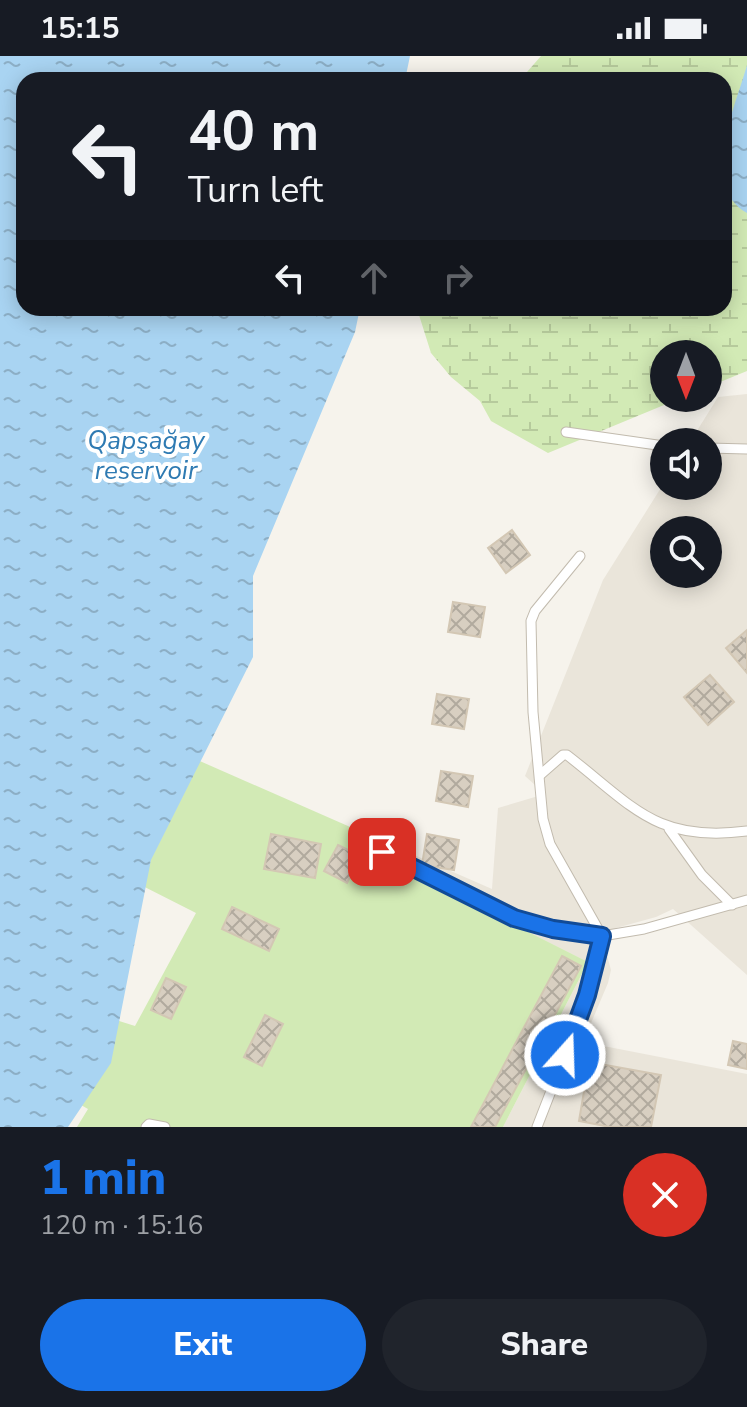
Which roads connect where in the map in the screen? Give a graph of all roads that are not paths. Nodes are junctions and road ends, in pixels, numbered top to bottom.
1 (566, 432) dead end
2 (650, 444) edge
3 (722, 448) edge
4 (747, 449) edge
5 (580, 556) dead end
6 (540, 775) junction
7 (669, 829) junction
8 (747, 831) edge
9 (382, 852) dead end
10 (747, 900) edge
11 (732, 905) junction
12 (602, 936) junction
13 (146, 1127) edge
14 (165, 1127) edge
15 (537, 1127) edge

1 - 2 lane
3 - 4 lane
5 - 6 lane
6 - 7 lane
6 - 12 lane
7 - 8 lane
7 - 11 lane
9 - 12 lane
10 - 11 lane
11 - 12 lane
12 - 15 lane
13 - 14 lane

